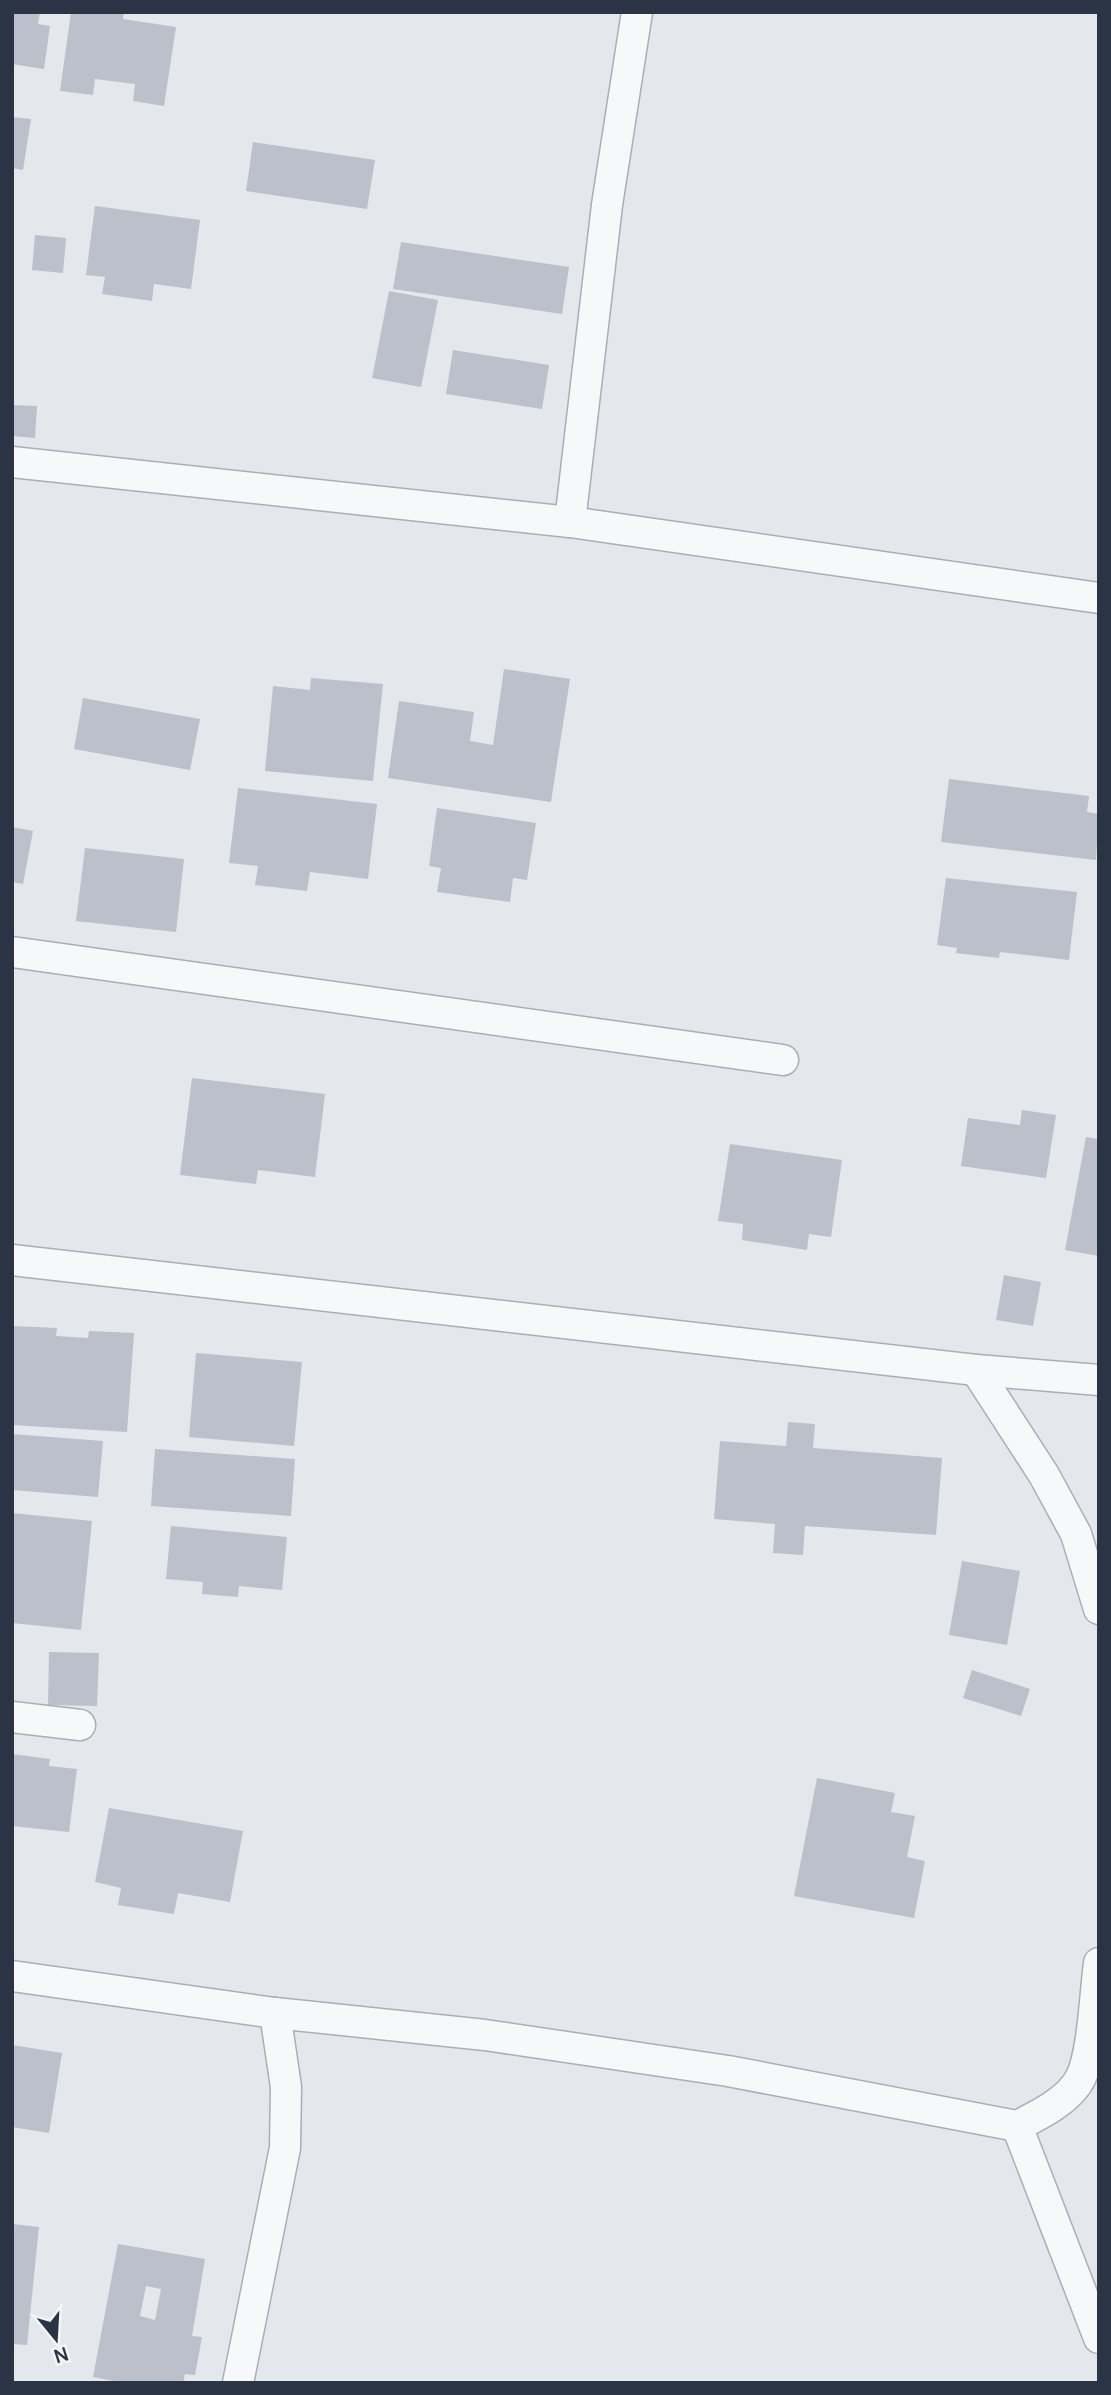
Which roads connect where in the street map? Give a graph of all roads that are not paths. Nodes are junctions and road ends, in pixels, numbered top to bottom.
1 (629, 14) edge
2 (12, 462) edge
3 (570, 523) junction
4 (1099, 598) edge
5 (12, 951) edge
6 (783, 1060) dead end
7 (12, 1261) edge
8 (976, 1370) junction
9 (1099, 1380) edge
10 (1099, 1609) edge
11 (12, 1717) edge
12 (80, 1725) dead end
13 (1099, 1963) edge
14 (12, 1976) edge
15 (275, 2013) junction
16 (1017, 2126) junction
17 (1099, 2338) edge
18 (238, 2383) edge

1 - 3 street
2 - 3 street
3 - 4 street
5 - 6 street
7 - 8 street
8 - 9 street
8 - 10 street
11 - 12 street
13 - 16 street
14 - 15 street
15 - 16 street
15 - 18 street
16 - 17 street

